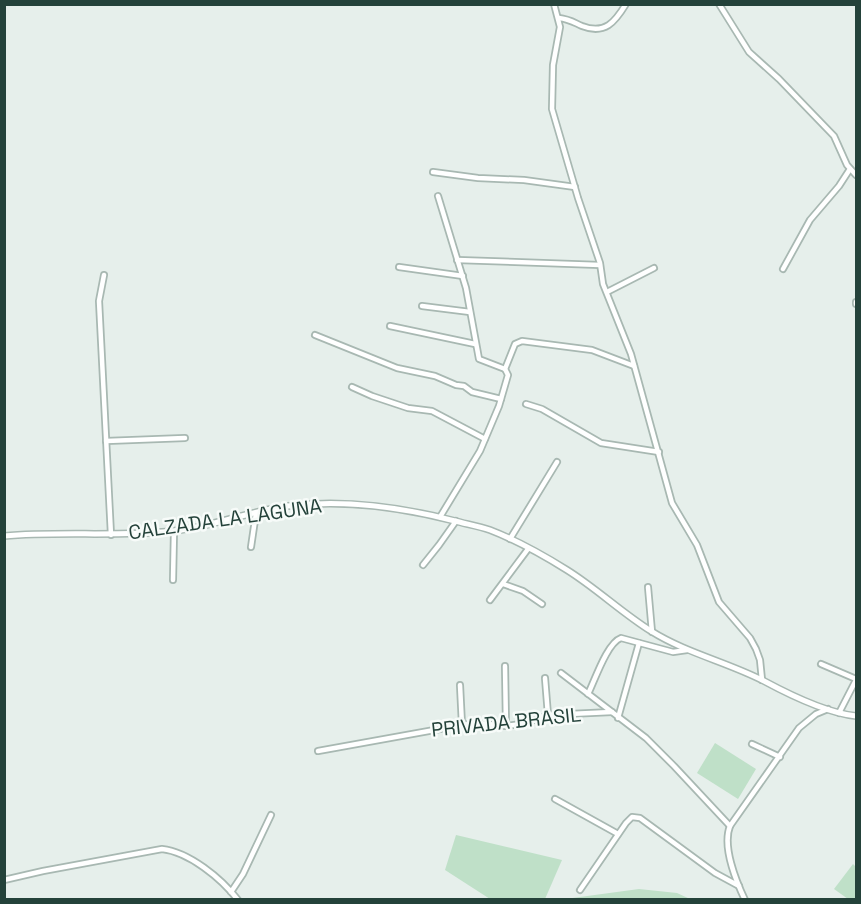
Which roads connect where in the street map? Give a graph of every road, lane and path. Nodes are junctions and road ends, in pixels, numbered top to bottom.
1 (554, 4) edge
2 (626, 4) edge
3 (719, 4) edge
4 (559, 18) junction
5 (850, 170) junction
6 (433, 172) dead end
7 (856, 175) edge
8 (575, 187) junction
9 (438, 196) dead end
10 (457, 260) junction
11 (600, 265) junction
12 (399, 267) dead end
13 (654, 268) dead end
14 (783, 269) dead end
15 (104, 275) dead end
16 (463, 276) junction
17 (607, 292) junction
18 (422, 306) dead end
19 (470, 312) junction
20 (390, 326) dead end
21 (315, 335) dead end
22 (475, 344) junction
23 (634, 366) junction
24 (505, 369) junction
25 (352, 387) dead end
26 (501, 399) junction
27 (526, 404) dead end
28 (185, 438) dead end
29 (485, 439) junction
30 (106, 441) junction
31 (659, 452) junction
32 (557, 462) dead end
33 (256, 513) junction
34 (440, 517) junction
35 (456, 521) junction
36 (174, 531) junction
37 (111, 535) junction
38 (4, 536) edge
39 (510, 539) junction
40 (251, 546) dead end
41 (528, 549) junction
42 (423, 565) dead end
43 (172, 580) dead end
44 (503, 584) junction
45 (648, 587) dead end
46 (490, 600) dead end
47 (542, 604) dead end
48 (652, 632) junction
49 (639, 643) junction
50 (687, 650) junction
51 (821, 664) dead end
52 (506, 666) dead end
53 (561, 673) dead end
54 (545, 678) dead end
55 (856, 679) edge
56 (762, 680) junction
57 (460, 685) dead end
58 (588, 694) junction
59 (828, 709) junction
60 (612, 712) junction
61 (838, 713) junction
62 (548, 715) junction
63 (856, 716) edge
64 (618, 718) junction
65 (462, 725) junction
66 (506, 726) junction
67 (752, 744) dead end
68 (318, 751) dead end
69 (780, 757) junction
70 (555, 799) dead end
71 (271, 815) dead end
72 (730, 826) junction
73 (618, 834) junction
74 (4, 880) edge
75 (739, 886) junction
76 (580, 890) dead end
77 (231, 891) junction
78 (238, 900) edge
79 (745, 900) edge

1 - 4 street
2 - 4 street
3 - 5 street
4 - 8 street
5 - 7 street
5 - 14 street
6 - 8 street
8 - 11 street
9 - 10 street
10 - 11 street
10 - 16 street
11 - 17 street
12 - 16 street
13 - 17 street
15 - 30 street
16 - 19 street
17 - 23 street
18 - 19 street
19 - 22 street
20 - 22 street
21 - 26 street
22 - 24 street
23 - 24 street
23 - 31 street
24 - 26 street
25 - 29 street
26 - 29 street
27 - 31 street
28 - 30 street
29 - 34 street
30 - 37 street
31 - 56 street
32 - 39 street
33 - 34 street, CALZADA LA LAGUNA
33 - 36 street, CALZADA LA LAGUNA
33 - 40 street
34 - 35 street, CALZADA LA LAGUNA
35 - 39 street, CALZADA LA LAGUNA
35 - 42 street
36 - 37 street, CALZADA LA LAGUNA
36 - 43 street
37 - 38 street, CALZADA LA LAGUNA
39 - 41 street, CALZADA LA LAGUNA
41 - 44 street
41 - 48 street, CALZADA LA LAGUNA
44 - 46 street
44 - 47 street
45 - 48 street
48 - 50 street, CALZADA LA LAGUNA
49 - 50 street
49 - 58 street
49 - 64 street
50 - 56 street, CALZADA LA LAGUNA
51 - 55 street
52 - 66 street
53 - 58 street
54 - 62 street
55 - 61 street
56 - 59 street, CALZADA LA LAGUNA
57 - 65 street
58 - 60 street
59 - 61 street, CALZADA LA LAGUNA
59 - 69 street
60 - 62 street, PRIVADA BRASIL
60 - 64 street
61 - 63 street, CALZADA LA LAGUNA
62 - 66 street, PRIVADA BRASIL
64 - 72 street
65 - 66 street, PRIVADA BRASIL
65 - 68 street, PRIVADA BRASIL
67 - 69 street
69 - 72 street
70 - 73 street
71 - 77 street
72 - 75 street
73 - 75 street
73 - 76 street
74 - 77 street
75 - 79 street
77 - 78 street

